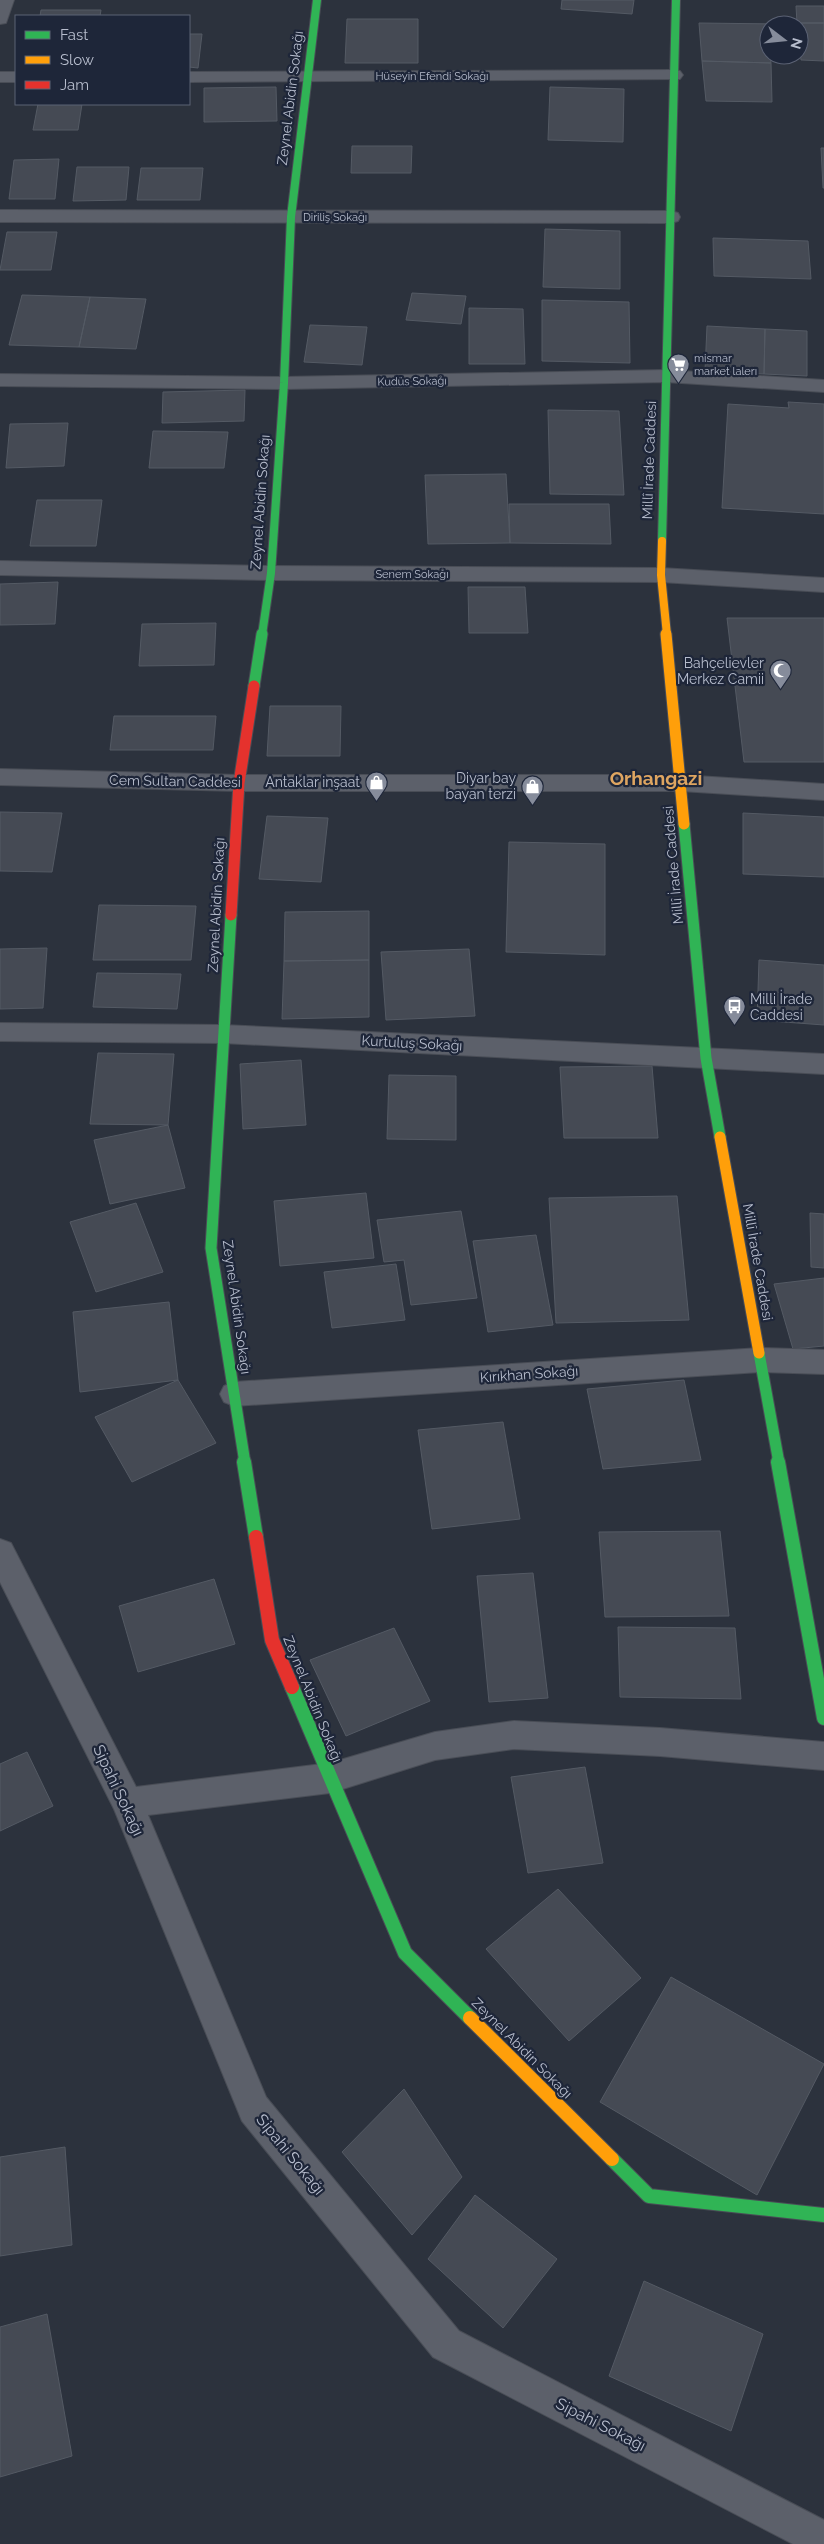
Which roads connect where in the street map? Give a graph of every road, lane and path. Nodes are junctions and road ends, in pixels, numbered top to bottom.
1 (5, 0) edge
2 (317, 0) edge
3 (676, 0) edge
4 (0, 19) edge
5 (674, 75) junction
6 (190, 76) edge
7 (308, 76) junction
8 (15, 77) edge
9 (0, 78) edge
10 (0, 216) edge
11 (291, 217) junction
12 (671, 218) junction
13 (666, 376) junction
14 (0, 380) edge
15 (284, 383) junction
16 (824, 386) edge
17 (0, 568) edge
18 (271, 573) junction
19 (661, 575) junction
20 (824, 585) edge
21 (0, 777) edge
22 (239, 783) junction
23 (681, 783) junction
24 (824, 792) edge
25 (0, 1032) edge
26 (223, 1034) junction
27 (706, 1058) junction
28 (824, 1064) edge
29 (760, 1360) junction
30 (824, 1362) edge
31 (234, 1394) junction
32 (0, 1552) edge
33 (824, 1718) edge
34 (824, 1756) edge
35 (330, 1778) junction
36 (127, 1803) junction
37 (824, 2215) edge
38 (824, 2540) edge

1 - 4 street
2 - 7 street, Zeynel Abidin Sokağı
3 - 5 street, Millî İrade Caddesi
5 - 7 street, Hüseyin Efendi Sokağı
5 - 12 street, Millî İrade Caddesi
6 - 7 street, Hüseyin Efendi Sokağı
7 - 11 street, Zeynel Abidin Sokağı
8 - 9 street
10 - 11 street, Diriliş Sokağı
11 - 12 street, Diriliş Sokağı
11 - 15 street, Zeynel Abidin Sokağı
12 - 13 street, Millî İrade Caddesi
13 - 15 street, Kudüs Sokağı
13 - 16 street, Kudüs Sokağı
13 - 19 street, Millî İrade Caddesi
14 - 15 street, Kudüs Sokağı
15 - 18 street, Zeynel Abidin Sokağı
17 - 18 street, Senem Sokağı
18 - 19 street, Senem Sokağı
18 - 22 street, Zeynel Abidin Sokağı
19 - 20 street, Senem Sokağı
19 - 23 street, Millî İrade Caddesi
21 - 22 street, Cem Sultan Caddesi
22 - 23 street, Cem Sultan Caddesi
22 - 26 street, Zeynel Abidin Sokağı
23 - 24 street, Cem Sultan Caddesi
23 - 27 street, Millî İrade Caddesi
25 - 26 street, Kurtuluş Sokağı
26 - 27 street, Kurtuluş Sokağı
26 - 31 street, Zeynel Abidin Sokağı
27 - 28 street, Kurtuluş Sokağı
27 - 29 street, Millî İrade Caddesi
29 - 30 street, Kırıkhan Sokağı
29 - 31 street, Kırıkhan Sokağı
29 - 33 street, Millî İrade Caddesi
31 - 35 street, Zeynel Abidin Sokağı
32 - 36 street, Sipahi Sokağı
34 - 35 street
35 - 36 street
35 - 37 street, Zeynel Abidin Sokağı
36 - 38 street, Sipahi Sokağı

